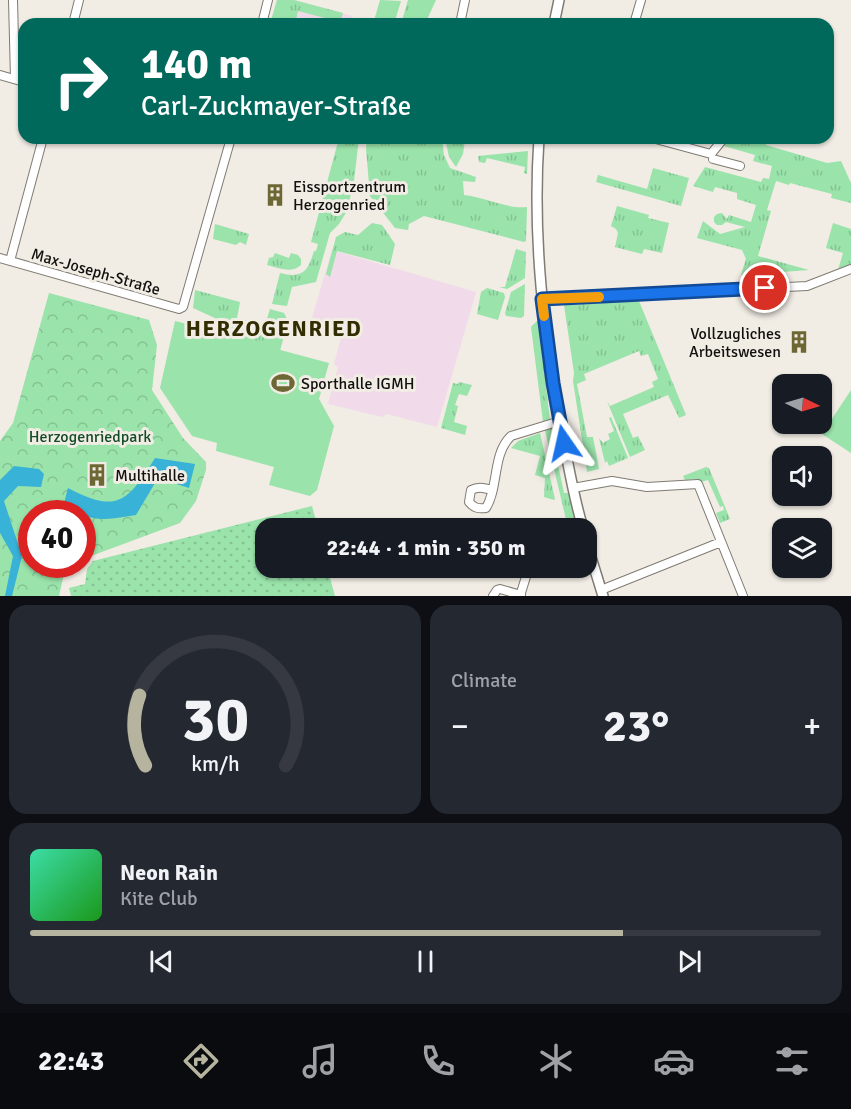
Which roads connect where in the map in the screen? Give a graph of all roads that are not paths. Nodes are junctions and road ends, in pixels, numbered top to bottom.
1 (13, 0) edge
2 (79, 0) edge
3 (268, 0) edge
4 (465, 0) edge
5 (559, 0) edge
6 (641, 0) edge
7 (74, 18) edge
8 (264, 18) edge
9 (461, 18) edge
10 (555, 18) edge
11 (636, 18) edge
12 (0, 75) edge
13 (15, 79) junction
14 (18, 80) edge
15 (41, 144) edge
16 (229, 144) edge
17 (539, 144) edge
18 (671, 144) edge
19 (720, 144) edge
20 (712, 157) junction
21 (740, 166) dead end
22 (0, 258) edge
23 (10, 261) junction
24 (851, 269) edge
25 (542, 299) junction
26 (560, 421) junction
27 (573, 489) junction
28 (492, 490) dead end
29 (580, 518) edge
30 (721, 542) junction
31 (597, 577) edge
32 (526, 578) edge
33 (602, 593) edge
34 (493, 596) edge
35 (520, 596) edge
36 (743, 596) edge

1 - 13 street
2 - 7 street
3 - 8 street
4 - 9 street
5 - 10 street
6 - 11 street
12 - 13 street
13 - 14 street
15 - 23 street
16 - 23 street, Max-Joseph-Straße
17 - 25 street
18 - 20 street
19 - 20 street
20 - 21 street
22 - 23 street, Max-Joseph-Straße
24 - 25 street
25 - 26 street
26 - 27 street
26 - 28 street
27 - 29 street
27 - 30 street
30 - 33 street
30 - 36 street
31 - 33 street
32 - 35 street
34 - 35 street

